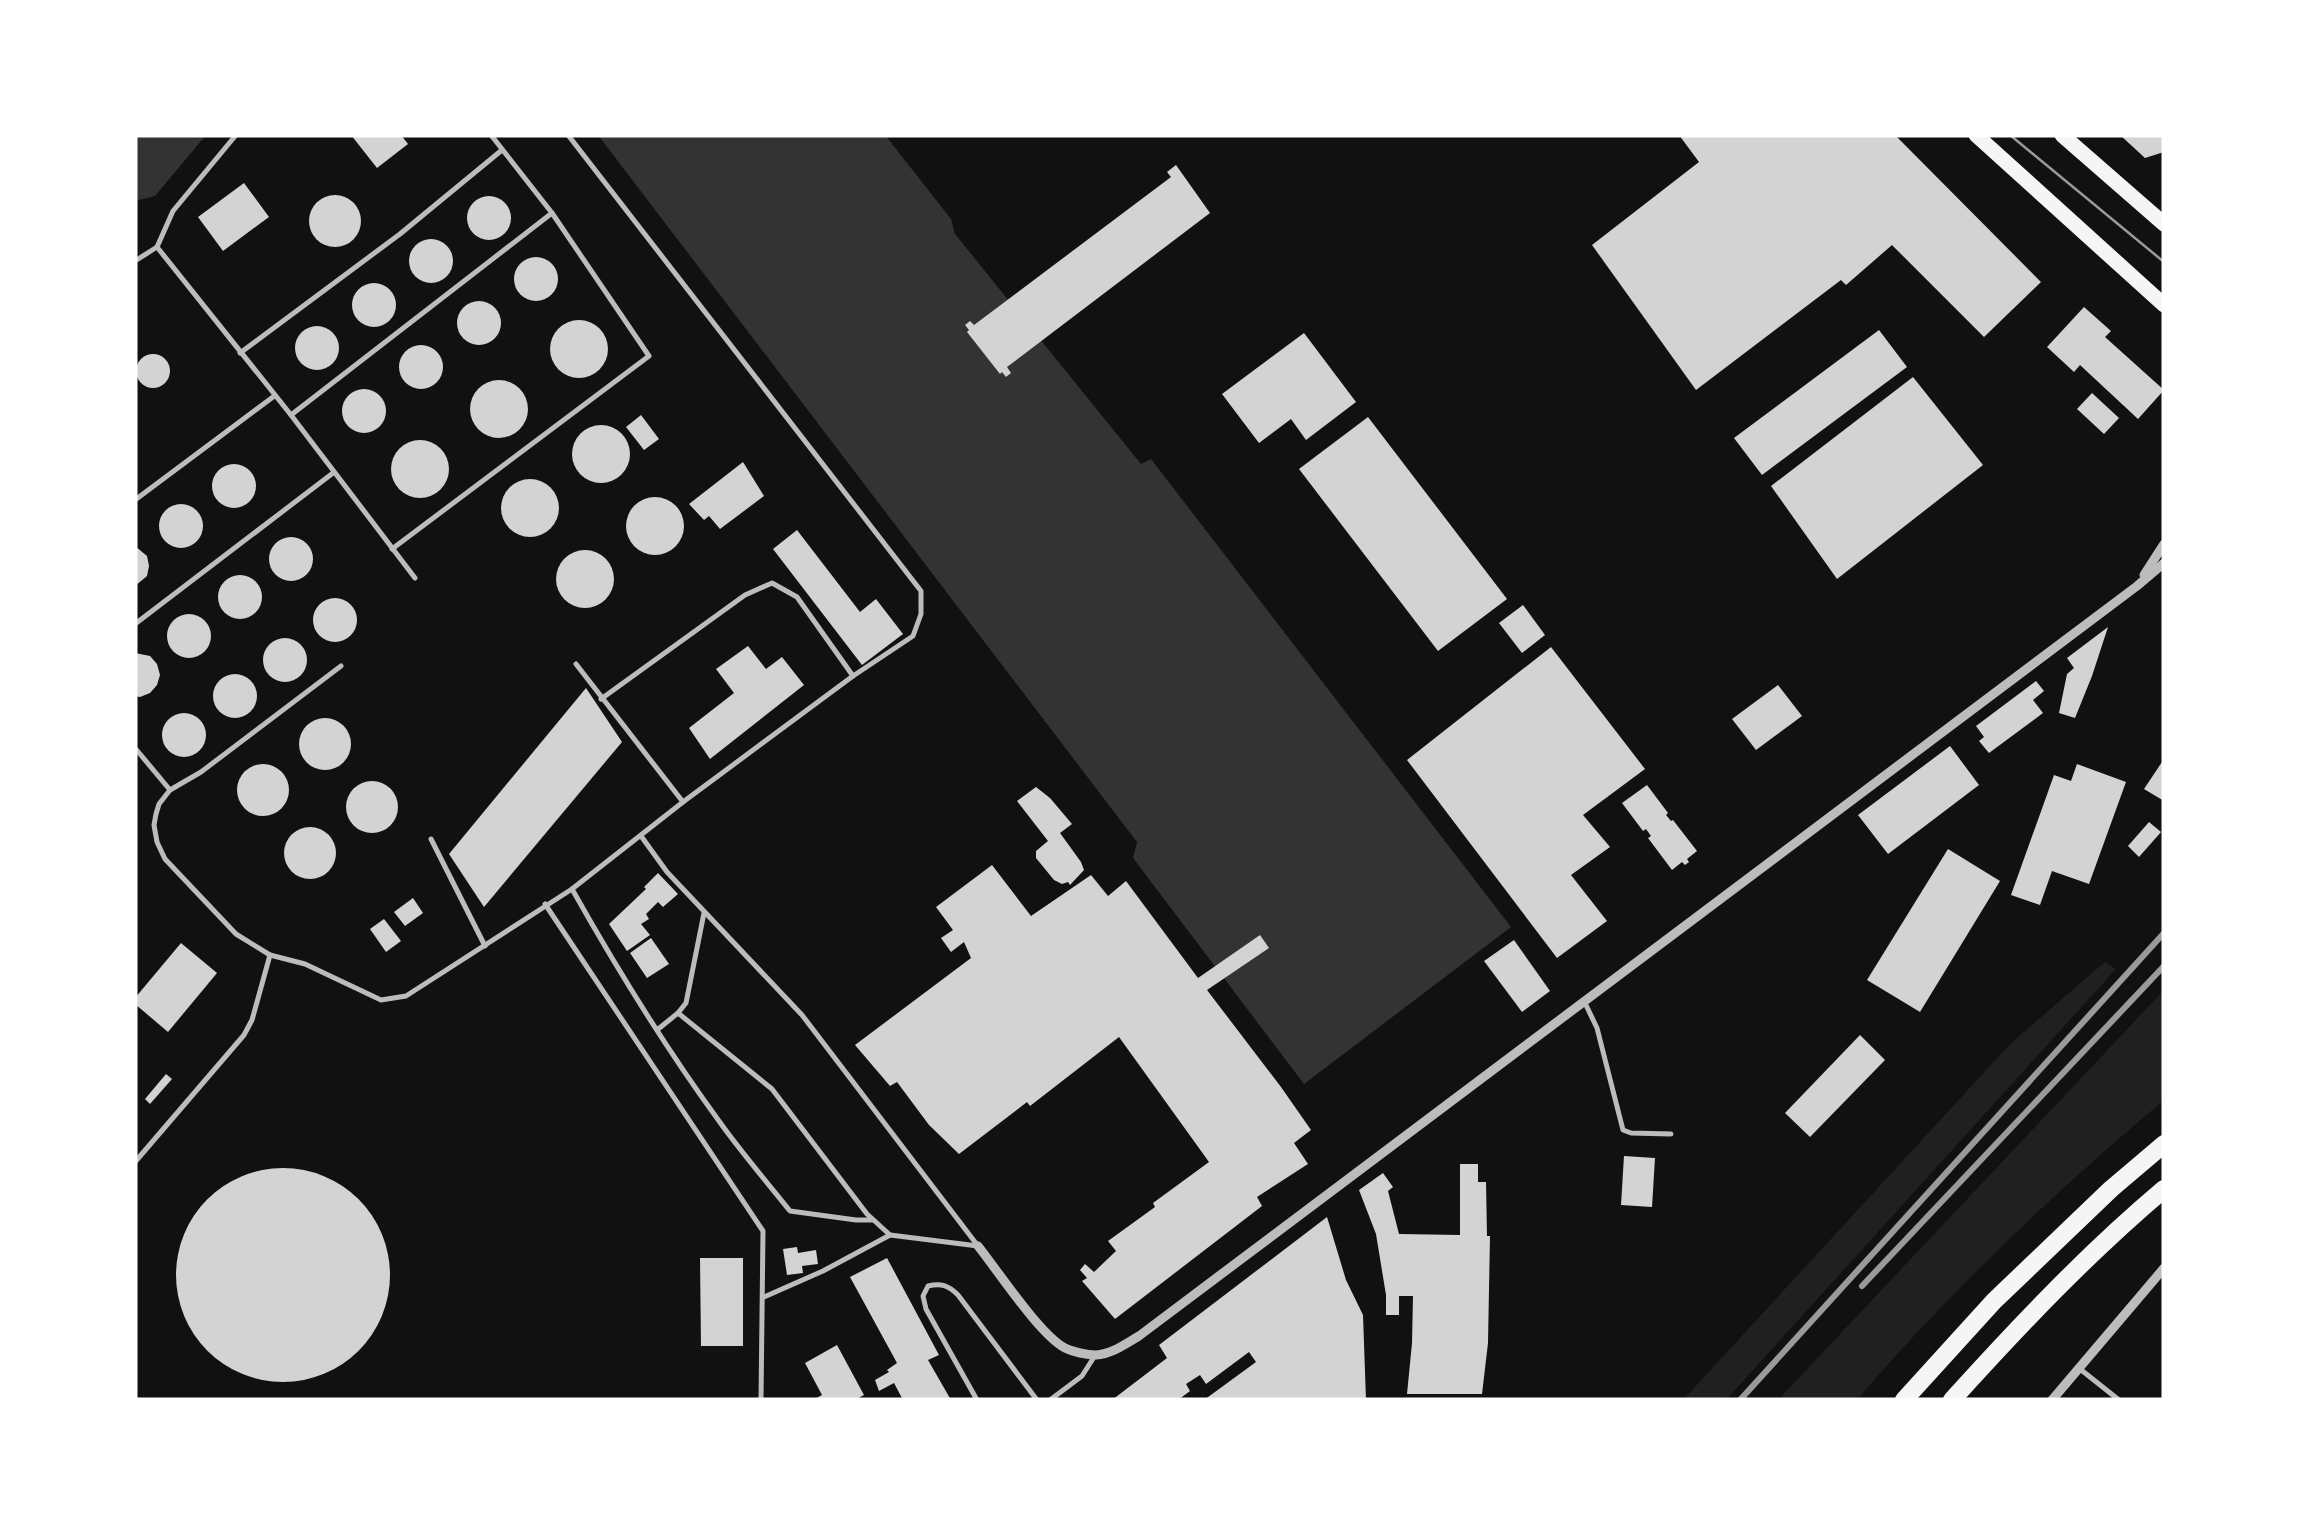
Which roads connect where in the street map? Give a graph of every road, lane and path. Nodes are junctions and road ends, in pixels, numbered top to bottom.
1 (236, 135) edge
2 (491, 135) edge
3 (568, 135) edge
4 (1976, 135) edge
5 (2062, 135) edge
6 (502, 150) junction
7 (552, 214) junction
8 (2164, 224) edge
9 (157, 247) junction
10 (135, 261) edge
11 (2164, 306) edge
12 (240, 353) junction
13 (274, 396) junction
14 (291, 415) junction
15 (333, 473) junction
16 (135, 500) edge
17 (2164, 544) edge
18 (392, 549) junction
19 (2164, 562) edge
20 (414, 578) dead end
21 (2137, 586) junction
22 (135, 624) edge
23 (576, 664) dead end
24 (342, 666) dead end
25 (853, 676) junction
26 (601, 699) junction
27 (135, 748) edge
28 (170, 790) junction
29 (682, 802) junction
30 (641, 836) junction
31 (431, 839) dead end
32 (572, 889) junction
33 (545, 904) junction
34 (704, 912) junction
35 (485, 946) junction
36 (270, 954) junction
37 (1584, 1000) junction
38 (678, 1013) junction
39 (657, 1030) junction
40 (1671, 1134) dead end
41 (2164, 1144) edge
42 (135, 1162) edge
43 (2164, 1189) edge
44 (873, 1220) junction
45 (890, 1235) junction
46 (978, 1246) junction
47 (2164, 1268) edge
48 (764, 1297) junction
49 (1096, 1355) junction
50 (2078, 1367) junction
51 (761, 1400) edge
52 (977, 1400) edge
53 (1037, 1400) edge
54 (1050, 1400) edge
55 (1904, 1400) edge
56 (1952, 1400) edge
57 (2052, 1400) edge
58 (2119, 1400) edge

1 - 9 lane
2 - 6 lane
3 - 25 lane
4 - 11 main road
5 - 8 main road
6 - 7 lane
6 - 12 lane
7 - 14 lane
7 - 18 lane
9 - 10 lane
9 - 12 lane
12 - 13 lane
13 - 14 lane
13 - 16 lane
14 - 15 lane
15 - 18 lane
15 - 22 lane
17 - 21 street
18 - 20 lane
19 - 21 street
21 - 37 street
23 - 26 lane
24 - 28 lane
25 - 26 lane
25 - 29 lane
26 - 29 lane
27 - 28 lane
28 - 36 lane
29 - 30 lane
30 - 32 lane
30 - 34 lane
31 - 35 lane
32 - 33 lane
32 - 39 lane
33 - 35 lane
33 - 48 lane
34 - 38 lane
34 - 46 lane
35 - 36 lane
36 - 42 lane
37 - 40 lane
37 - 49 street
38 - 39 lane
38 - 44 lane
39 - 44 lane
41 - 55 highway
43 - 56 highway
44 - 45 lane
45 - 46 lane
45 - 48 lane
46 - 49 street
47 - 50 street
48 - 51 lane
49 - 54 lane
50 - 57 street
50 - 58 lane
52 - 53 lane

